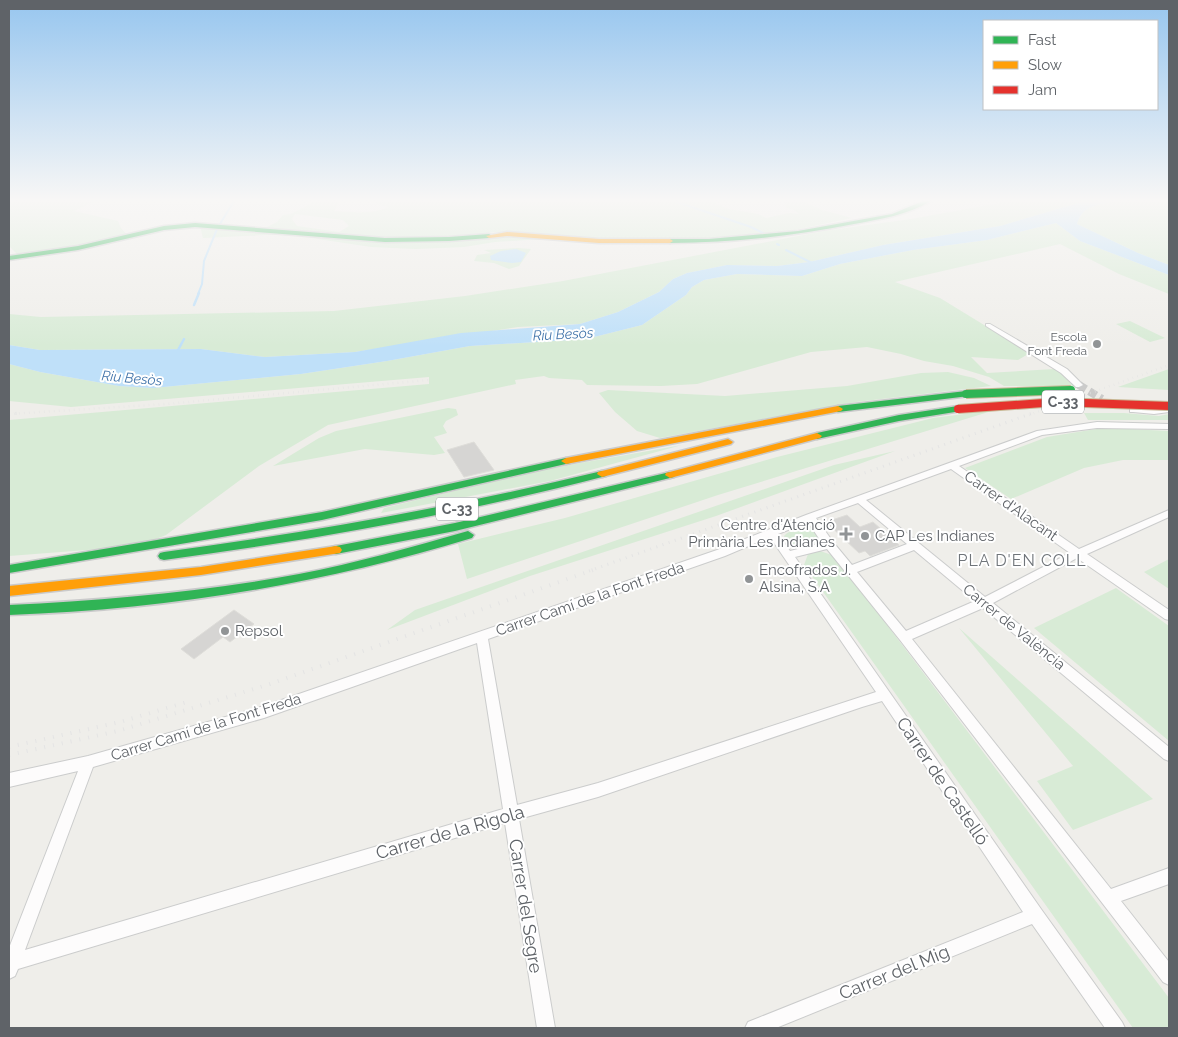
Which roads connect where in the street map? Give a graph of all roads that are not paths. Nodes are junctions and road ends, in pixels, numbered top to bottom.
1 (66, 249) edge
2 (9, 258) edge
3 (988, 324) dead end
4 (1079, 385) tunnel mouth
5 (1090, 391) tunnel mouth
6 (1153, 394) dead end
7 (1169, 395) edge
8 (1102, 399) tunnel mouth
9 (897, 403) junction
10 (1169, 408) edge
11 (1169, 427) edge
12 (952, 465) junction
13 (859, 499) junction
14 (551, 505) junction
15 (1169, 513) edge
16 (810, 517) junction
17 (772, 533) junction
18 (829, 545) junction
19 (916, 545) junction
20 (1079, 553) junction
21 (788, 555) junction
22 (9, 570) edge
23 (850, 570) junction
24 (9, 591) edge
25 (985, 602) junction
26 (9, 610) edge
27 (1169, 616) edge
28 (482, 636) junction
29 (904, 637) junction
30 (885, 695) junction
31 (1169, 755) edge
32 (88, 762) junction
33 (9, 780) edge
34 (510, 814) junction
35 (1169, 876) edge
36 (1107, 898) junction
37 (1035, 915) junction
38 (10, 966) edge
39 (1169, 976) edge
40 (546, 1028) edge
41 (754, 1028) edge
42 (1116, 1028) edge

1 - 2 main road
3 - 4 street
5 - 9 main road, C-33, bridge
6 - 7 main road
8 - 10 street
9 - 22 main road
9 - 22 main road, C-33
10 - 14 main road, C-33, bridge
11 - 12 street, Carrer Camí de la Font Freda
12 - 13 street, Carrer Camí de la Font Freda
12 - 20 street, Carrer d'Alacant
13 - 16 street, Carrer Camí de la Font Freda
13 - 19 street, Carrer de València
14 - 24 main road, C-33
14 - 26 main road
15 - 20 street
16 - 17 street, Carrer Camí de la Font Freda
16 - 18 street
17 - 21 street, Carrer de Castelló
17 - 28 street, Carrer Camí de la Font Freda
18 - 21 street
18 - 23 street
19 - 23 street
19 - 25 street, Carrer de València
20 - 25 street
20 - 27 street, Carrer d'Alacant
21 - 30 street, Carrer de Castelló
23 - 29 street
25 - 29 street
25 - 31 street, Carrer de València
28 - 32 street, Carrer Camí de la Font Freda
28 - 34 street, Carrer del Segre
29 - 36 street
30 - 34 street, Carrer de la Rigola
30 - 37 street, Carrer de Castelló
32 - 33 street, Carrer Camí de la Font Freda
32 - 38 street
34 - 38 street, Carrer de la Rigola
34 - 40 street, Carrer del Segre
35 - 36 street
36 - 39 street
37 - 41 street, Carrer del Mig
37 - 42 street, Carrer de Castelló

